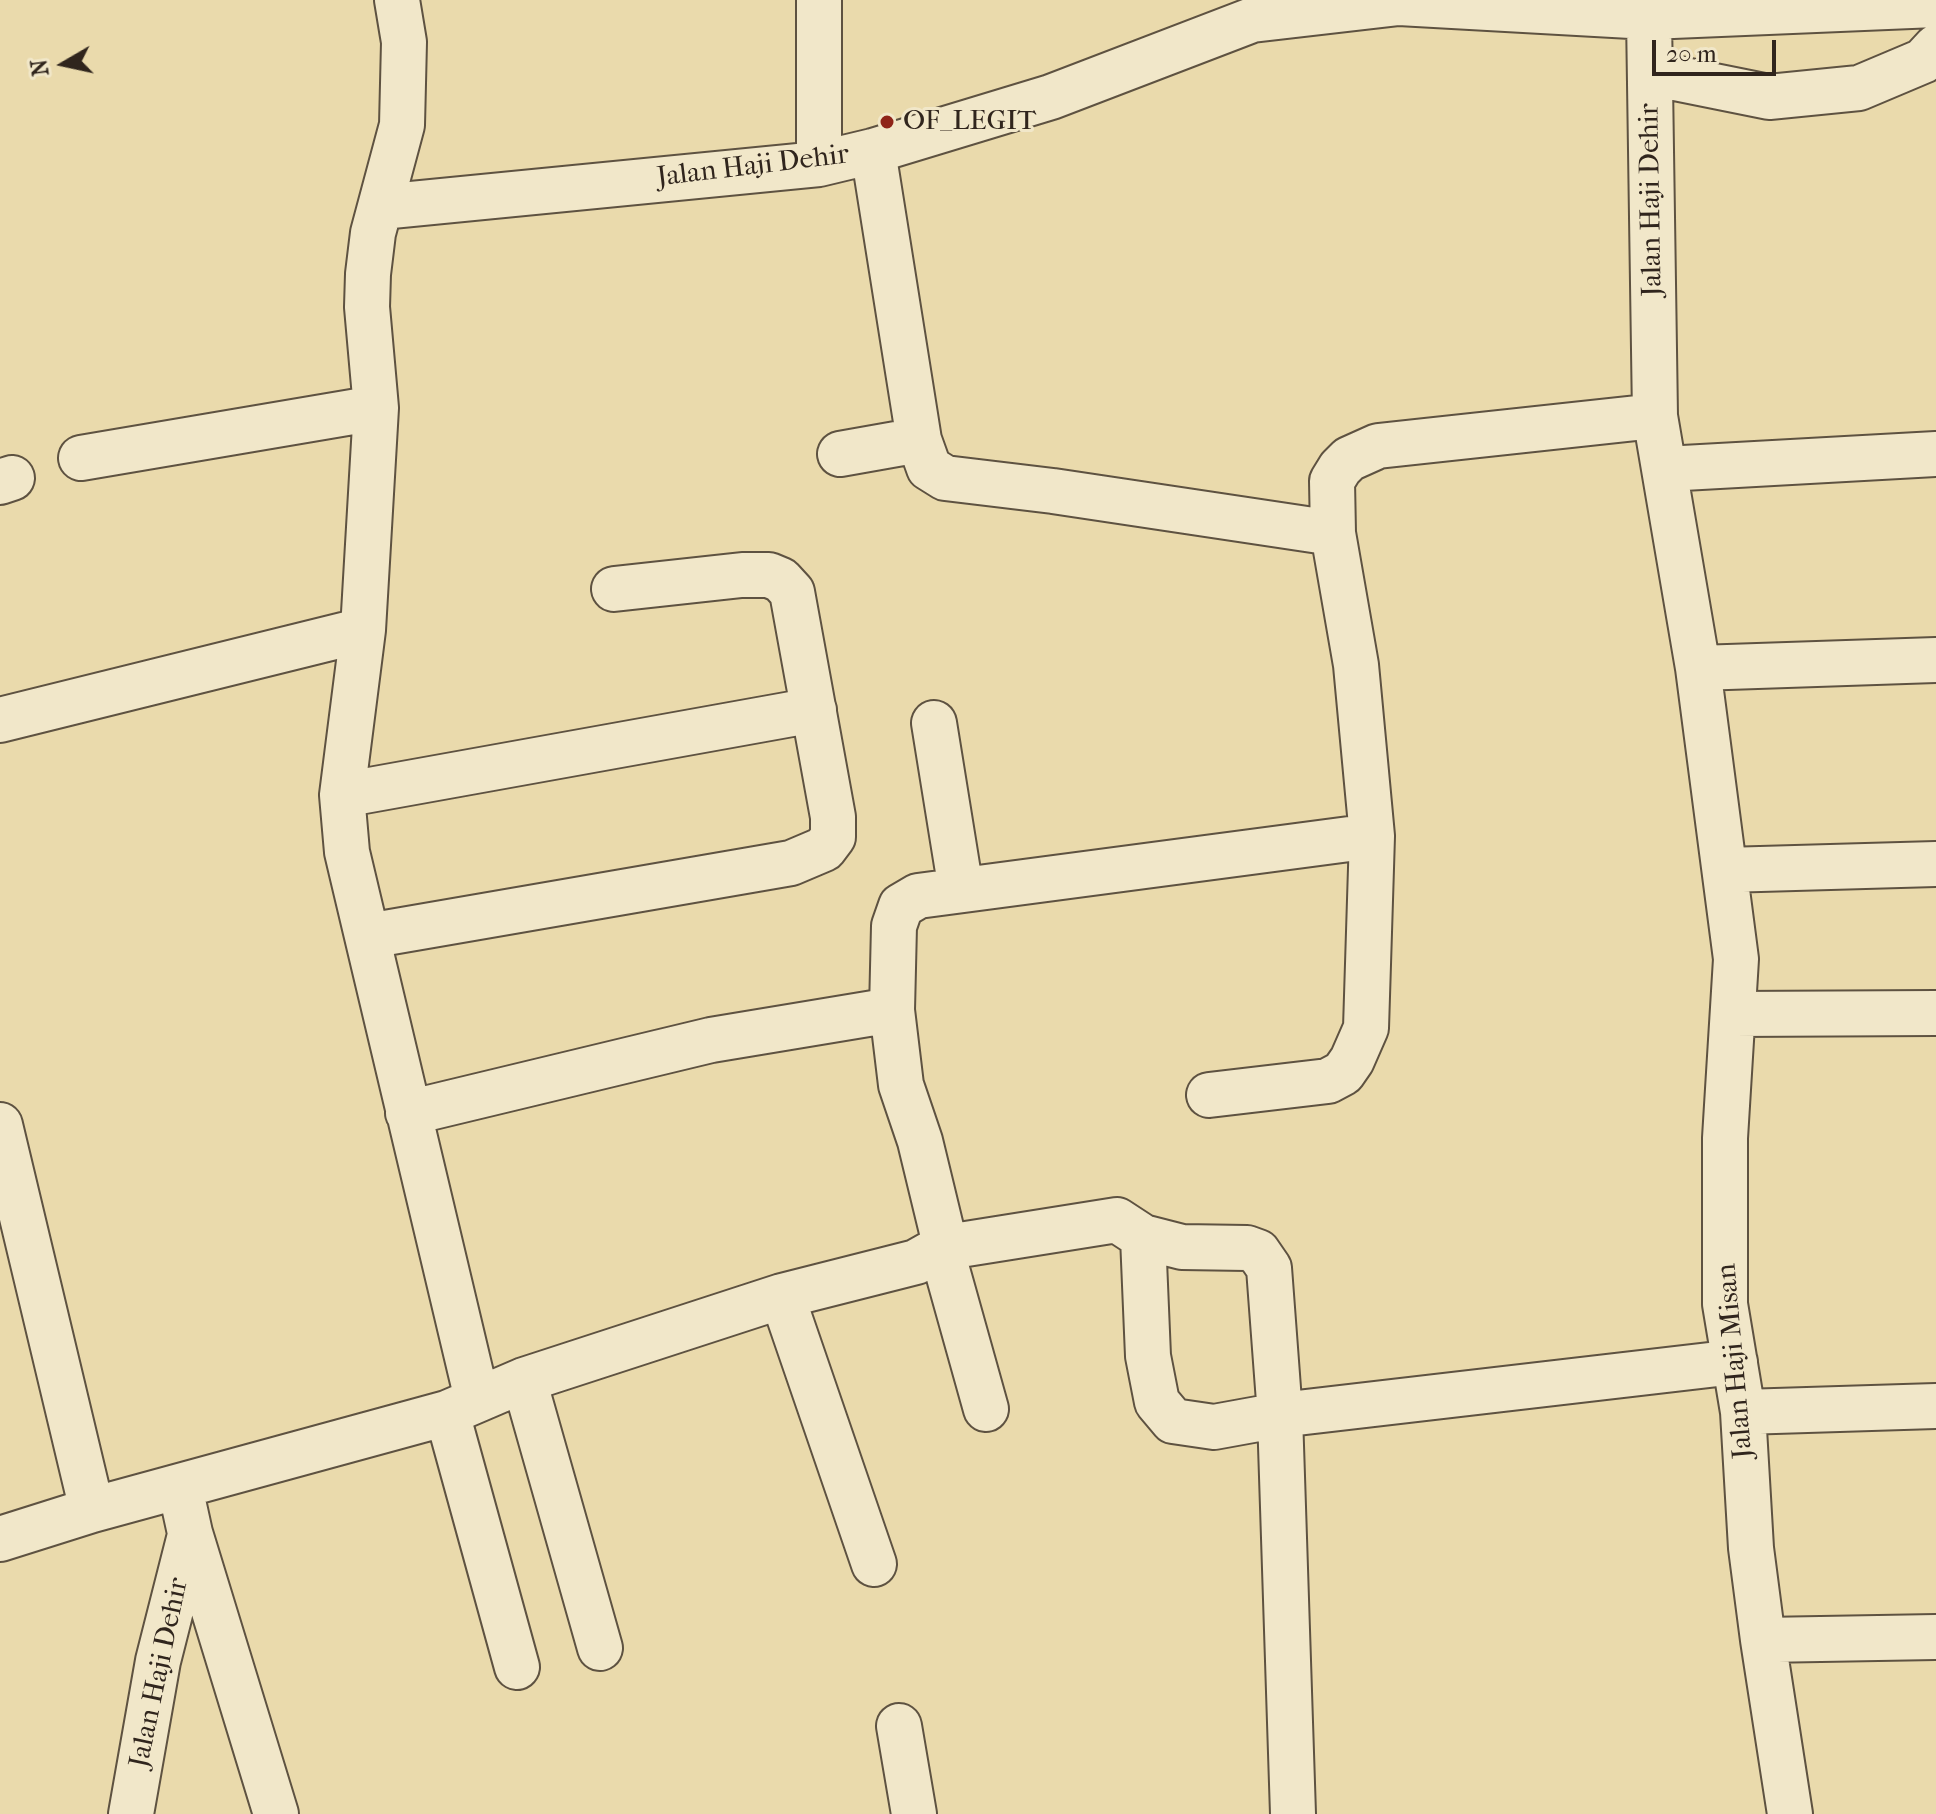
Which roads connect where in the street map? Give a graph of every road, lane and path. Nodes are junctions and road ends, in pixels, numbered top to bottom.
1 (397, 0) edge
2 (819, 0) edge
3 (1399, 1) edge
4 (1936, 5) edge
5 (1651, 9) edge
6 (1936, 47) edge
7 (1650, 73) junction
8 (873, 151) junction
9 (819, 164) junction
10 (381, 207) junction
11 (376, 408) junction
12 (1655, 416) junction
13 (919, 440) junction
14 (840, 454) dead end
15 (1936, 454) edge
16 (81, 458) dead end
17 (1665, 469) junction
18 (1333, 533) junction
19 (614, 589) dead end
20 (363, 630) junction
21 (1936, 660) edge
22 (1698, 668) junction
23 (814, 710) junction
24 (0, 720) edge
25 (934, 723) dead end
26 (342, 795) junction
27 (1718, 810) joint
28 (1372, 836) junction
29 (1936, 864) edge
30 (1725, 870) junction
31 (961, 890) junction
32 (368, 936) junction
33 (892, 1010) junction
34 (1936, 1013) edge
35 (1733, 1014) junction
36 (1209, 1095) dead end
37 (408, 1113) junction
38 (0, 1125) edge
39 (1143, 1237) junction
40 (941, 1248) junction
41 (782, 1296) junction
42 (1735, 1362) junction
43 (524, 1380) junction
44 (462, 1406) junction
45 (1936, 1406) edge
46 (986, 1409) dead end
47 (1743, 1412) junction
48 (1280, 1415) junction
49 (180, 1487) junction
50 (92, 1510) junction
51 (190, 1533) junction
52 (0, 1539) edge
53 (874, 1564) dead end
54 (1936, 1637) edge
55 (1763, 1640) junction
56 (600, 1648) dead end
57 (517, 1667) dead end
58 (899, 1726) dead end
59 (131, 1814) edge
60 (276, 1814) edge
61 (914, 1814) edge
62 (1293, 1814) edge
63 (1790, 1814) edge

1 - 10 street
2 - 9 street
3 - 5 street, Jalan Haji Dehir
3 - 8 street, Jalan Haji Dehir
4 - 5 street
5 - 7 street, Jalan Haji Dehir
6 - 7 street
7 - 12 street, Jalan Haji Dehir
8 - 9 street, Jalan Haji Dehir
8 - 13 street
9 - 10 street, Jalan Haji Dehir
10 - 11 street
11 - 16 street
11 - 20 street
12 - 17 street, Jalan Haji Dehir
12 - 18 street
13 - 14 street
13 - 18 street
15 - 17 street
17 - 22 street, Jalan Haji Dehir
18 - 28 street
19 - 23 street
20 - 24 street
20 - 26 street
21 - 22 street
22 - 27 street, Jalan Haji Dehir
23 - 26 street
23 - 32 street
25 - 31 street
26 - 32 street
27 - 30 street, Jalan Haji Misan
28 - 31 street
28 - 36 street
29 - 30 street
30 - 35 street, Jalan Haji Misan
31 - 33 street
32 - 37 street
33 - 37 street
33 - 40 street
34 - 35 street
35 - 42 street, Jalan Haji Misan
37 - 44 street
38 - 50 street
39 - 40 street
39 - 48 street
39 - 48 street
40 - 41 street
40 - 46 street
41 - 43 street
41 - 53 street
42 - 47 street, Jalan Haji Misan
42 - 48 street
43 - 44 street
43 - 56 street
44 - 49 street
44 - 57 street
45 - 47 street
47 - 55 street, Jalan Haji Misan
48 - 62 street
49 - 50 street
49 - 51 street
50 - 52 street
51 - 59 street, Jalan Haji Dehir
51 - 60 street
54 - 55 street
55 - 63 street, Jalan Haji Misan
58 - 61 street

